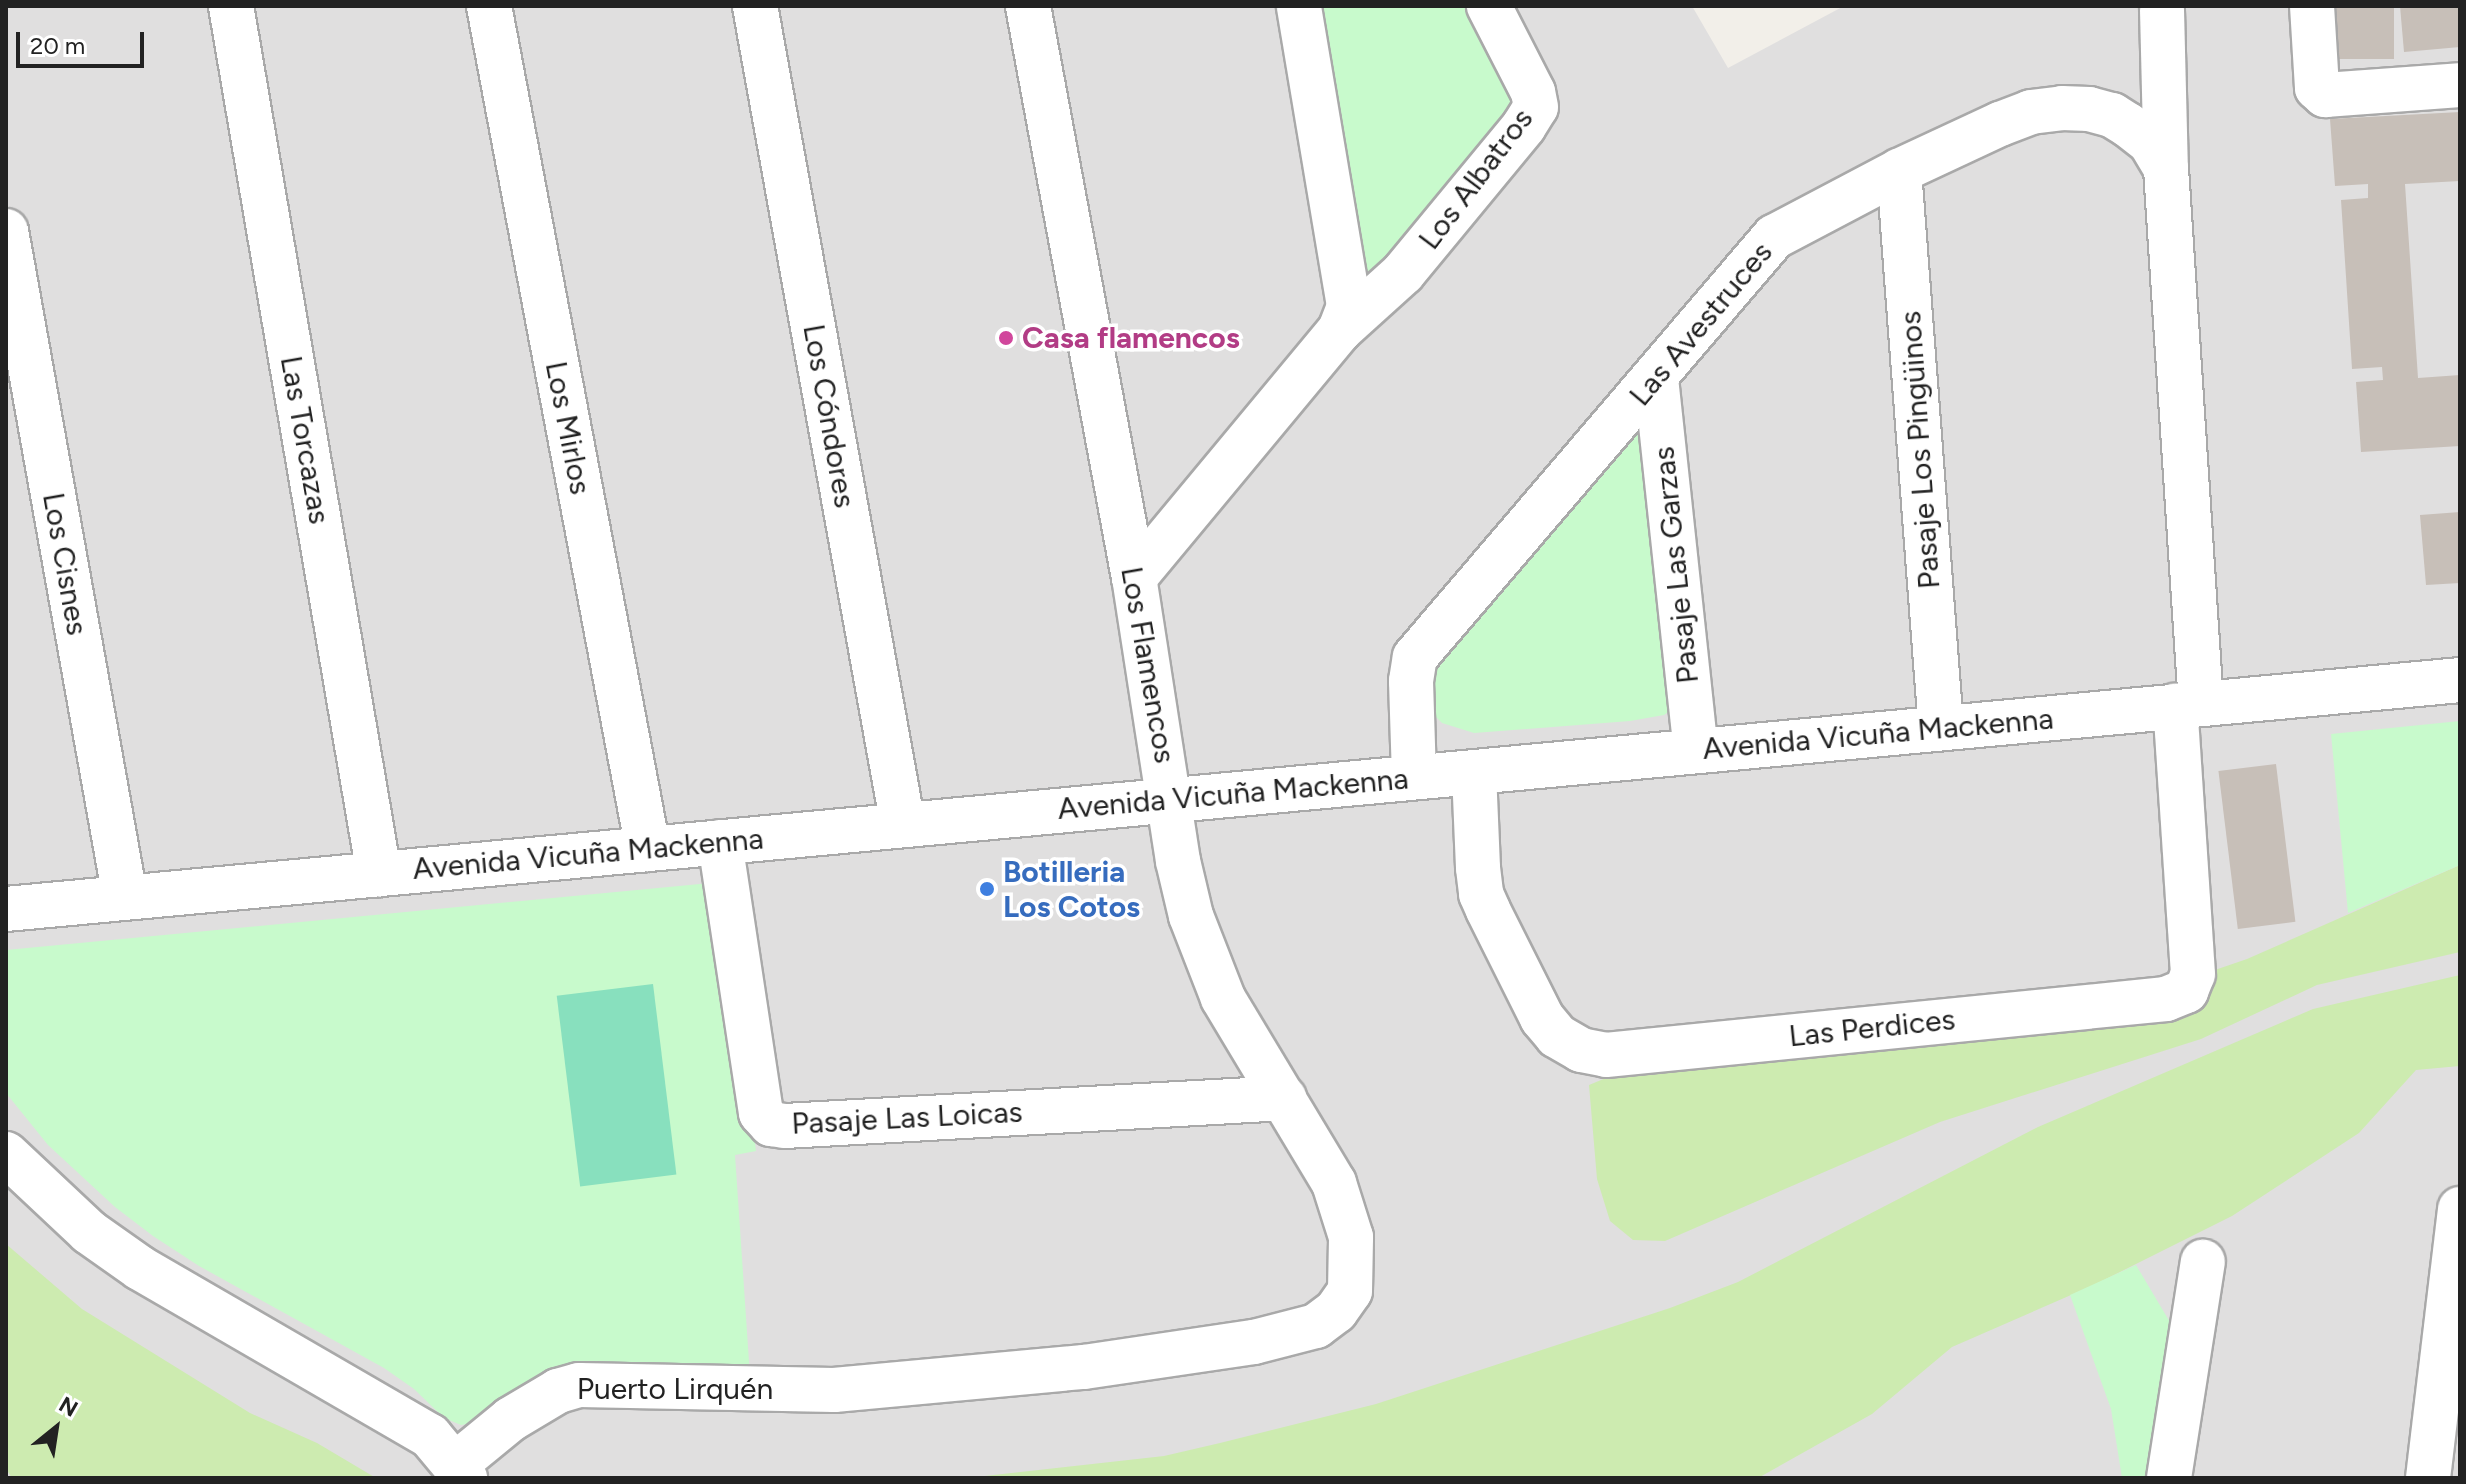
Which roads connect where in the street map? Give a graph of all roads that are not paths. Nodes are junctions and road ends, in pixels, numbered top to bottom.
1 (231, 6) edge
2 (489, 6) edge
3 (755, 6) edge
4 (1028, 6) edge
5 (1299, 6) edge
6 (1489, 6) edge
7 (2312, 6) edge
8 (2162, 10) dead end
9 (2460, 85) edge
10 (2166, 169) junction
11 (1899, 171) junction
12 (6, 231) edge
13 (1340, 330) junction
14 (1656, 378) junction
15 (1134, 578) junction
16 (2460, 680) edge
17 (2188, 705) junction
18 (1941, 728) junction
19 (1696, 751) junction
20 (1474, 772) junction
21 (1414, 777) junction
22 (1171, 800) junction
23 (903, 825) junction
24 (720, 842) junction
25 (648, 849) junction
26 (379, 874) junction
27 (125, 897) junction
28 (6, 909) edge
29 (1284, 1098) junction
30 (6, 1154) edge
31 (2460, 1209) edge
32 (2203, 1262) dead end
33 (1350, 1291) joint
34 (461, 1471) edge
35 (2169, 1478) edge
36 (2428, 1478) edge

1 - 26 street, Las Torcazas
2 - 25 street, Los Mirlos
3 - 23 street, Los Cóndores
4 - 15 street, Los Flamencos
5 - 13 street, Los Albatros
6 - 13 street, Los Albatros
7 - 9 street
8 - 10 street
10 - 11 street, Las Avestruces
10 - 17 street
11 - 14 street, Las Avestruces
11 - 18 street, Pasaje Los Pingüinos
12 - 27 street, Los Cisnes
13 - 15 street, Los Albatros
14 - 19 street, Pasaje Las Garzas
14 - 21 street, Las Avestruces
15 - 22 street, Los Flamencos
16 - 17 street, Avenida Vicuña Mackenna
17 - 18 street, Avenida Vicuña Mackenna
17 - 20 street, Las Perdices
18 - 19 street, Avenida Vicuña Mackenna
19 - 20 street, Avenida Vicuña Mackenna
20 - 21 street, Avenida Vicuña Mackenna
21 - 22 street, Avenida Vicuña Mackenna
22 - 23 street, Avenida Vicuña Mackenna
22 - 29 street, Los Flamencos
23 - 24 street, Avenida Vicuña Mackenna
24 - 25 street, Avenida Vicuña Mackenna
24 - 29 street, Pasaje Las Loicas
25 - 26 street, Avenida Vicuña Mackenna
26 - 27 street, Avenida Vicuña Mackenna
27 - 28 street, Avenida Vicuña Mackenna
29 - 33 street, Los Flamencos
30 - 34 street, Puerto Lirquén
31 - 36 street
32 - 35 street
33 - 34 street, Puerto Lirquén

